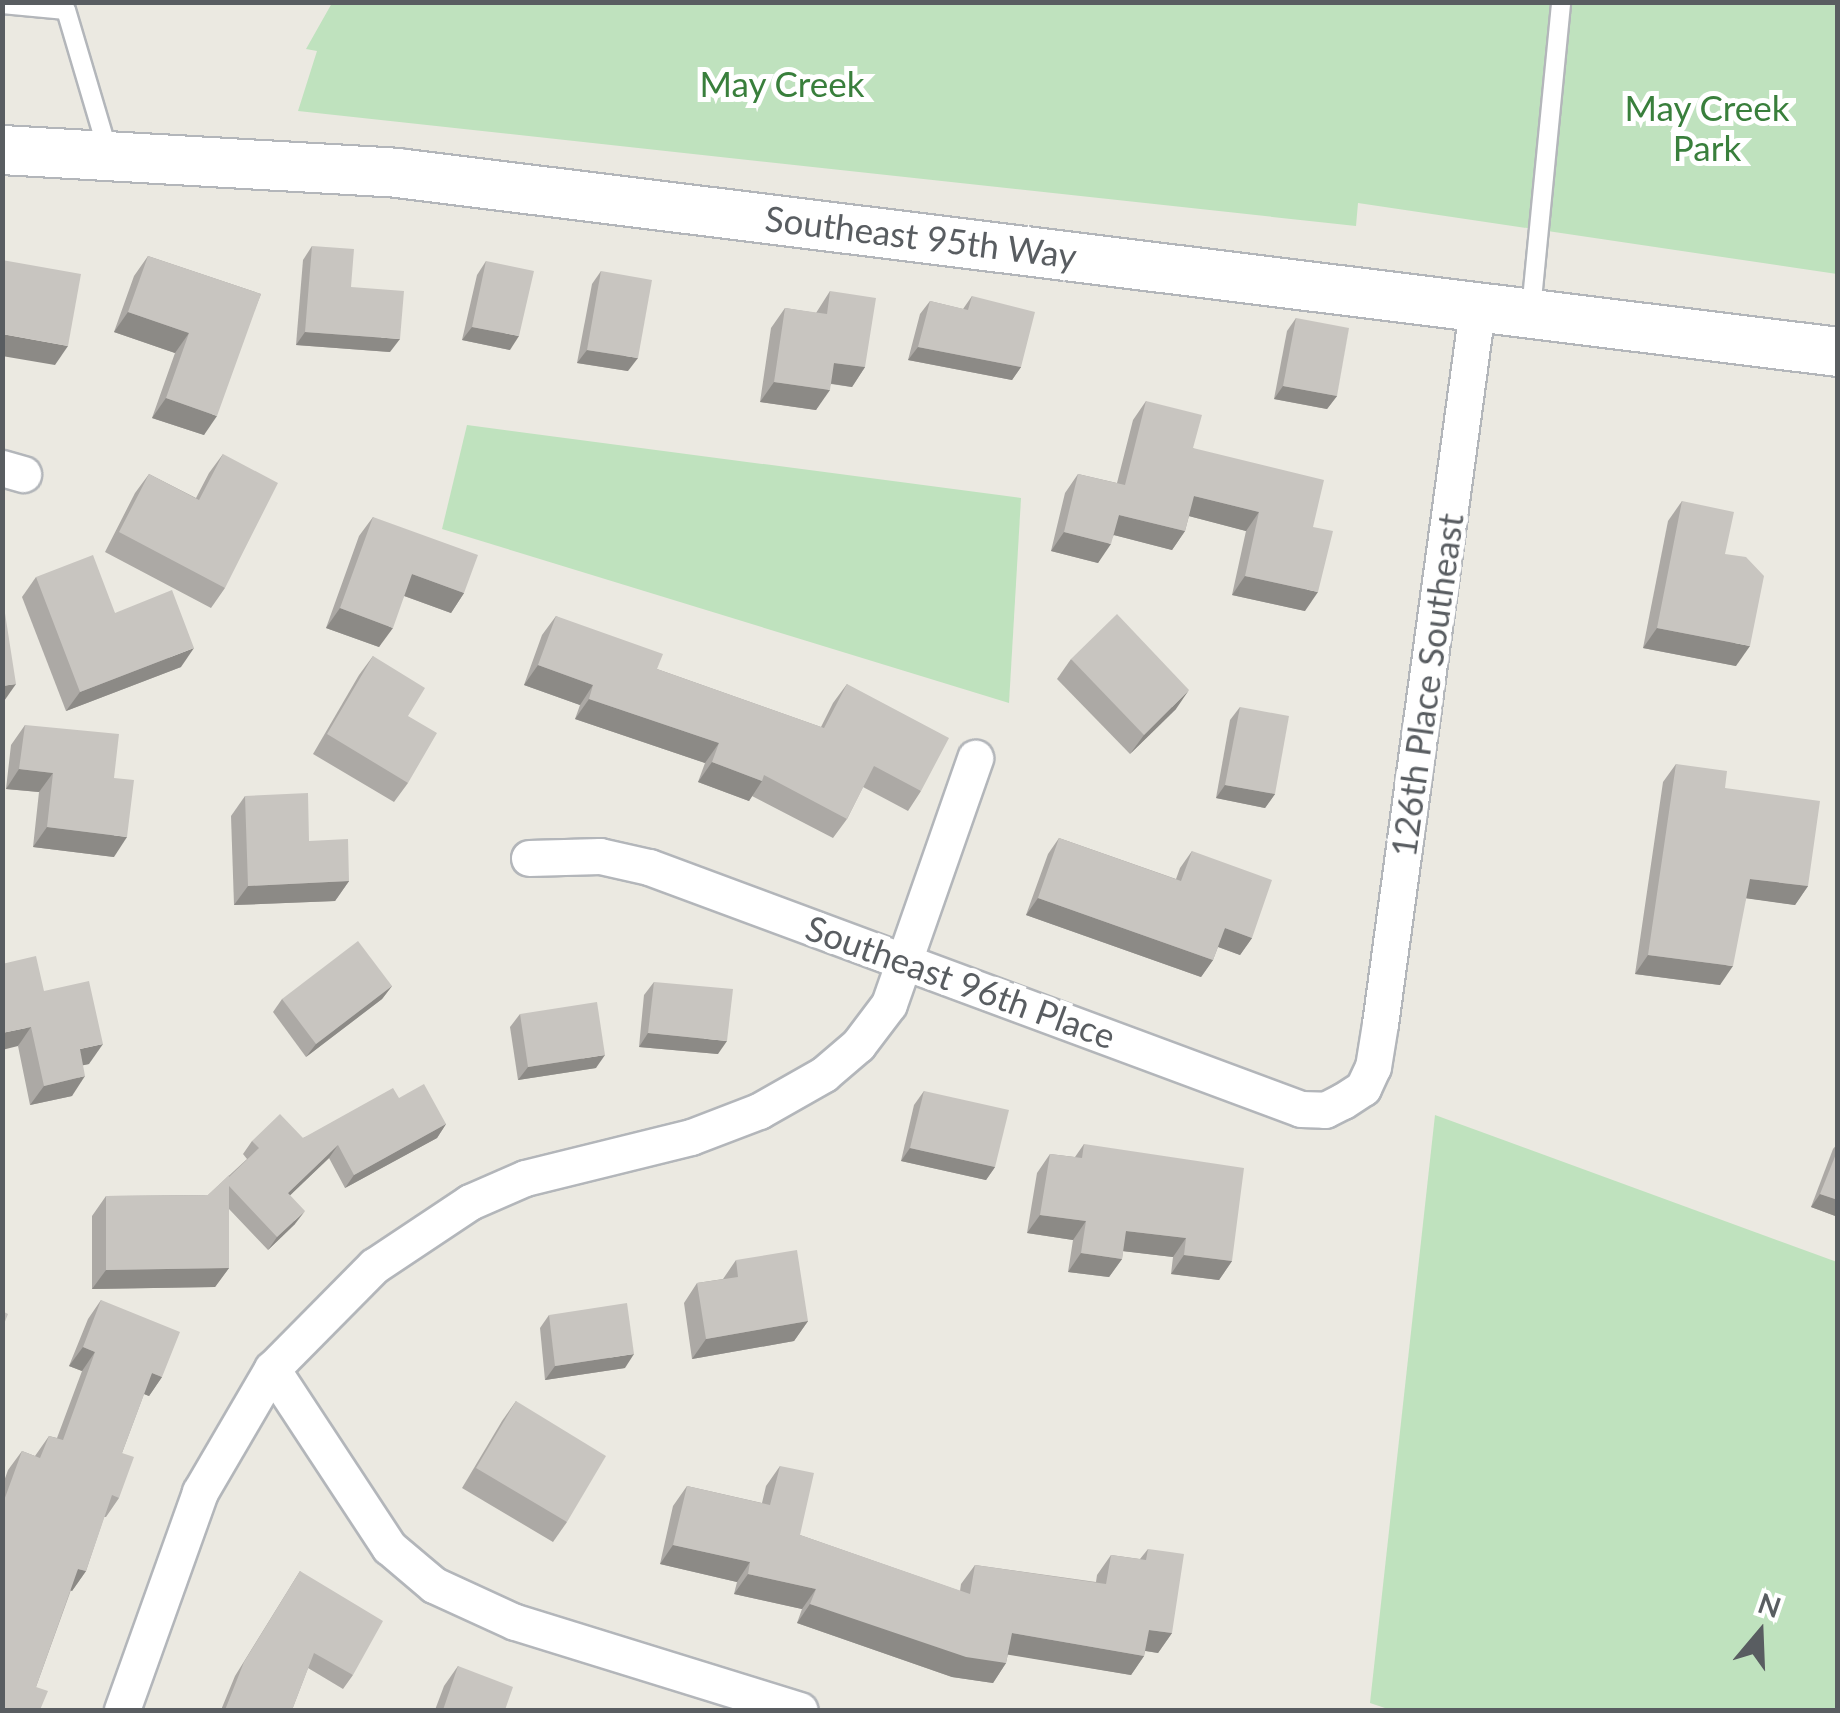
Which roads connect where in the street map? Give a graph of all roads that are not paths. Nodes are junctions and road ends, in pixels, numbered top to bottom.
1 (1561, 2) edge
2 (2, 4) edge
3 (2, 150) edge
4 (108, 153) junction
5 (1478, 302) junction
6 (1531, 310) junction
7 (1838, 352) edge
8 (975, 758) dead end
9 (529, 858) dead end
10 (906, 960) junction
11 (1373, 1067) joint
12 (272, 1368) junction
13 (122, 1710) edge
14 (800, 1710) edge

1 - 6 lane
2 - 4 lane
3 - 4 street, Southeast 95th Way
4 - 5 street, Southeast 95th Way
5 - 6 street, Southeast 95th Way
5 - 11 street, 126th Place Southeast
6 - 7 street, Southeast 95th Way
8 - 10 street
9 - 10 street, Southeast 96th Place
10 - 11 street, Southeast 96th Place
10 - 12 street
12 - 13 street
12 - 14 street

